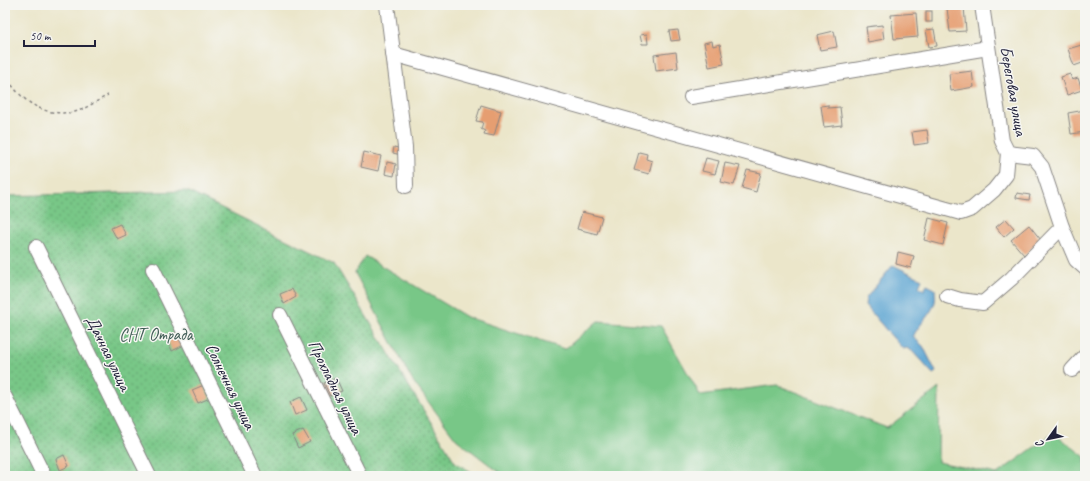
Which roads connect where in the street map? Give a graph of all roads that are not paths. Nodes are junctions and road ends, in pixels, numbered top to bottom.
1 (387, 5) edge
2 (982, 5) edge
3 (988, 48) junction
4 (393, 54) junction
5 (690, 97) dead end
6 (1008, 153) junction
7 (406, 186) dead end
8 (1062, 227) junction
9 (36, 247) dead end
10 (1085, 268) edge
11 (153, 269) dead end
12 (947, 296) dead end
13 (280, 315) dead end
14 (1085, 356) edge
15 (1072, 370) dead end
16 (5, 397) edge
17 (44, 476) edge
18 (150, 476) edge
19 (255, 476) edge
20 (360, 476) edge

1 - 4 street
2 - 3 street, Береговая улица
3 - 5 street
3 - 6 street, Береговая улица
4 - 6 street
4 - 7 street
6 - 8 street, Береговая улица
8 - 10 street, Береговая улица
8 - 12 street
9 - 18 street, Дачная улица
11 - 19 street, Солнечная улица
13 - 20 street, Прохладная улица
14 - 15 street
16 - 17 street

